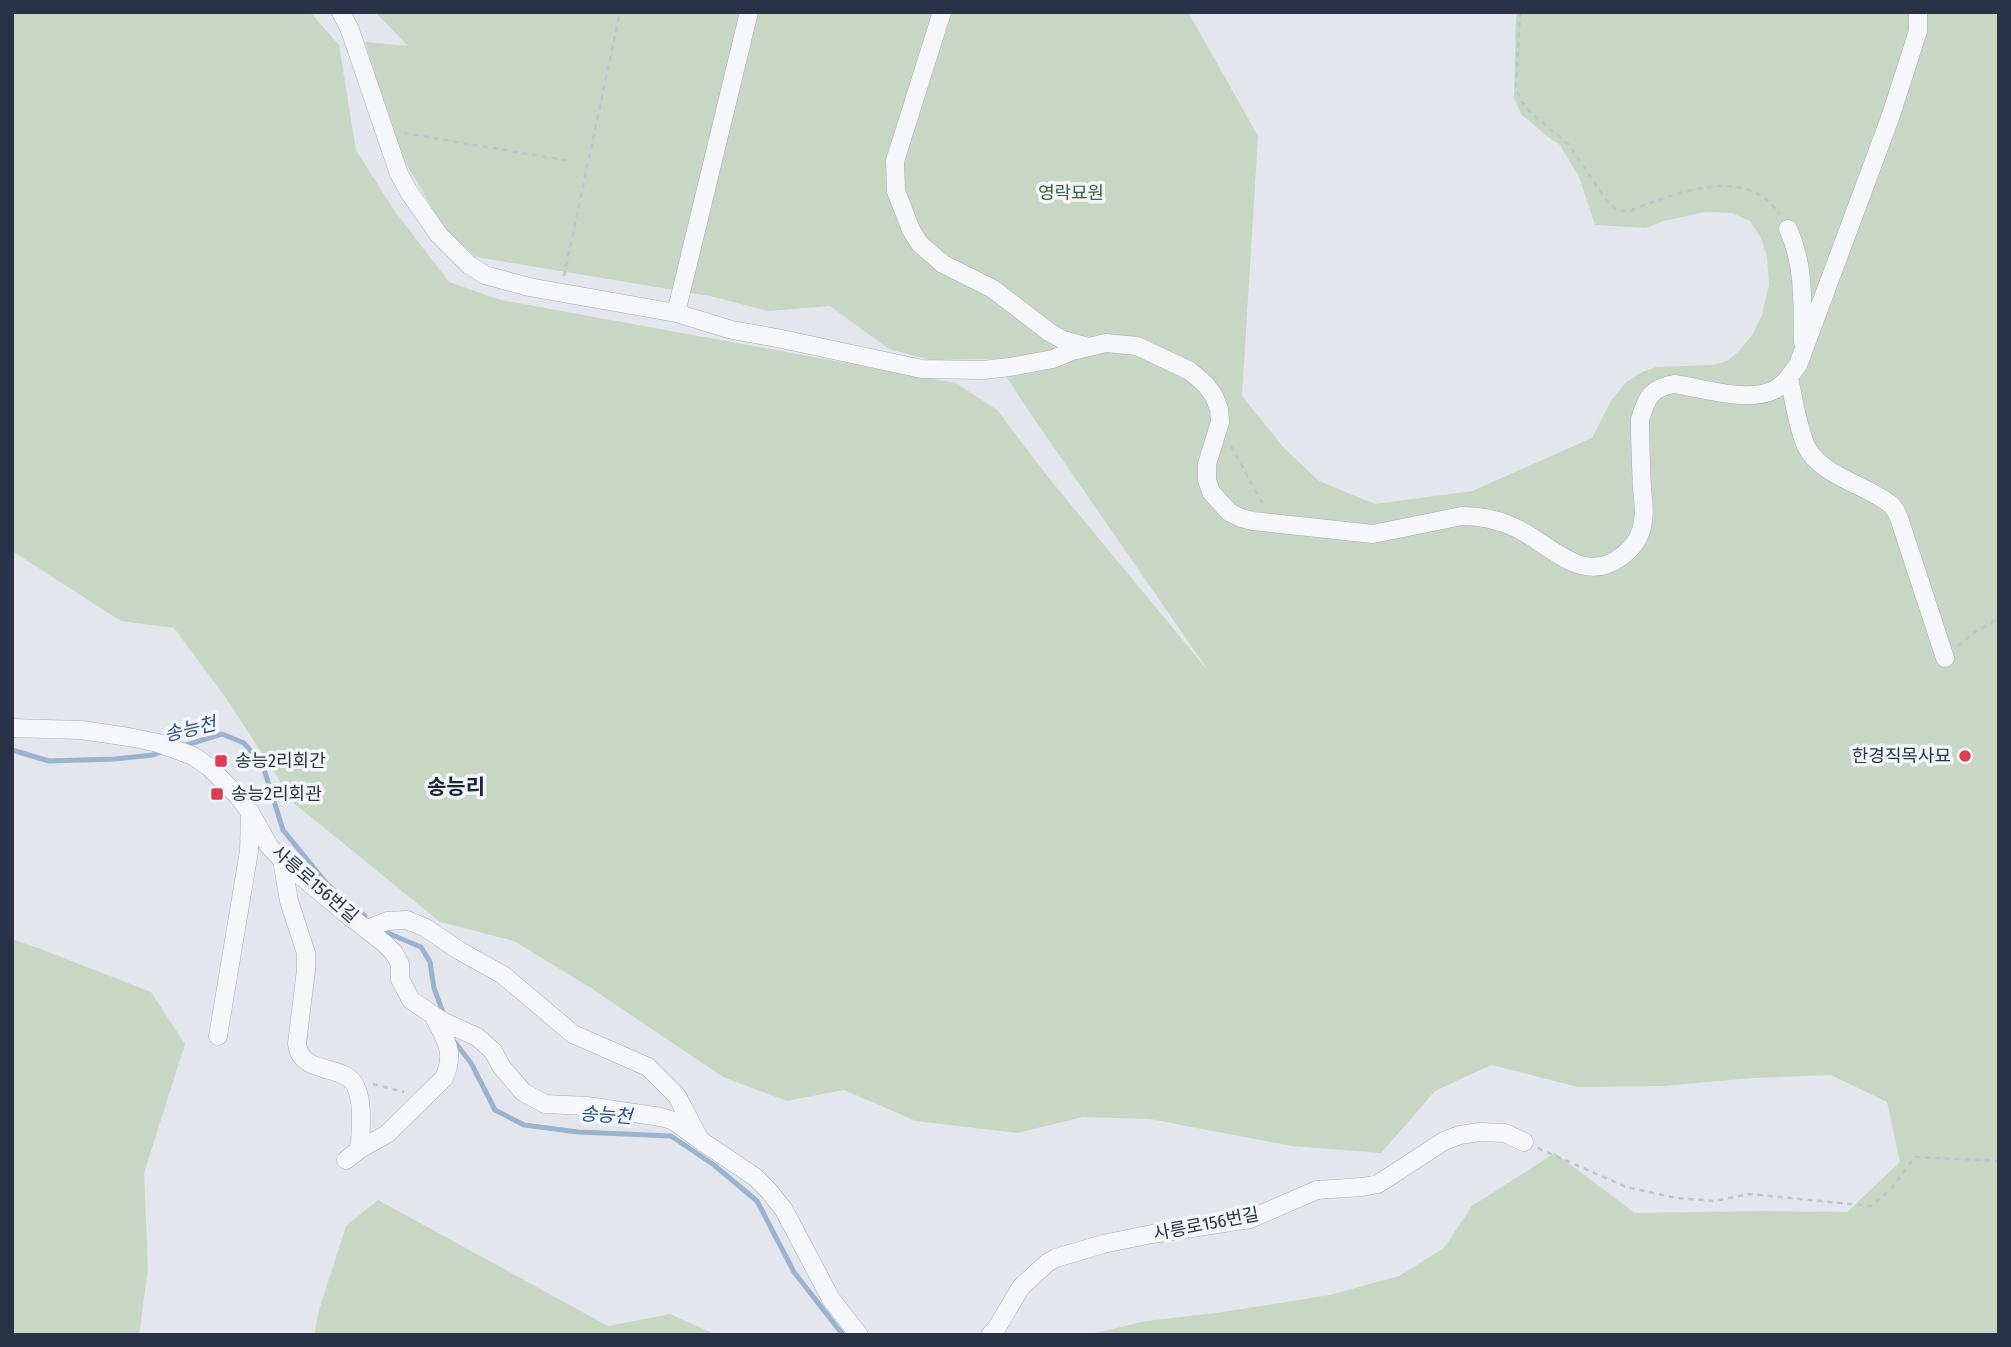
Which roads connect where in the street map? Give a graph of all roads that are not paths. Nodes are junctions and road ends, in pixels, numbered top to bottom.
1 (341, 12) edge
2 (749, 12) edge
3 (942, 12) edge
4 (1918, 12) edge
5 (1788, 229) road end
6 (676, 313) junction
7 (1088, 347) junction
8 (1803, 353) junction
9 (1789, 378) junction
10 (1945, 658) road end
11 (12, 728) edge
12 (250, 812) junction
13 (282, 860) junction
14 (367, 929) junction
15 (437, 1018) junction
16 (218, 1036) dead end
17 (700, 1140) junction
18 (1524, 1142) road end
19 (859, 1335) edge
20 (990, 1335) edge

1 - 6 street
2 - 6 street
3 - 7 street
4 - 8 street
5 - 8 street
6 - 7 street
7 - 9 street
8 - 9 street
9 - 10 street
11 - 12 street, 사릉로156번길
12 - 13 street, 사릉로156번길
12 - 16 street
13 - 14 street, 사릉로156번길
13 - 15 street
14 - 15 street, 사릉로156번길
14 - 17 street, 사릉로156번길
15 - 17 street, 사릉로156번길
17 - 19 street, 사릉로156번길
18 - 20 street, 사릉로156번길

